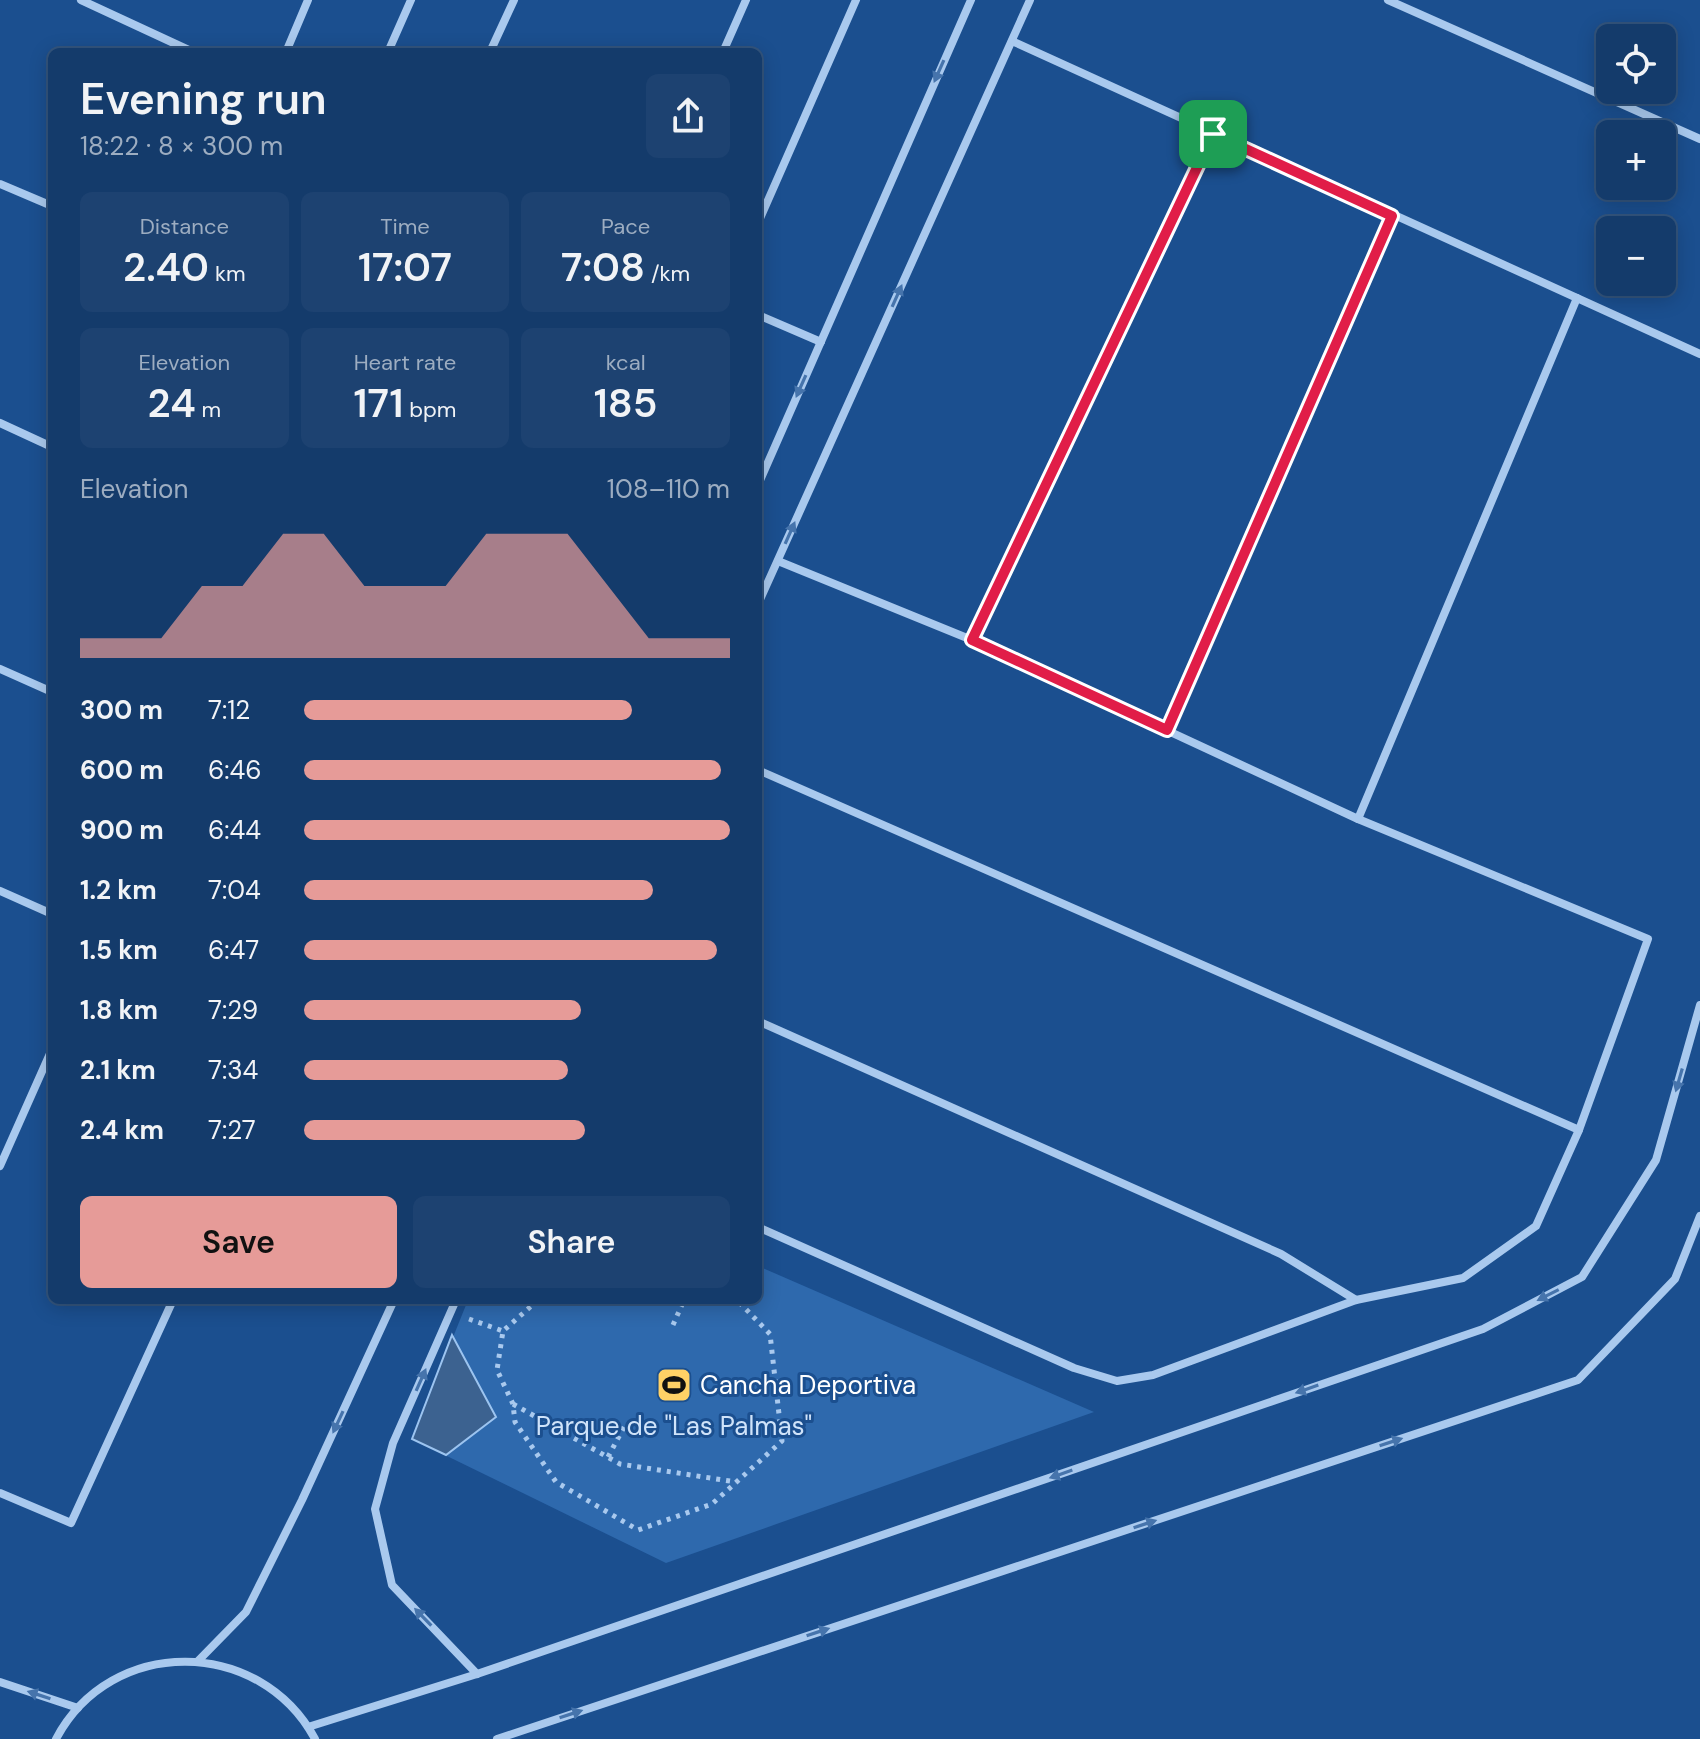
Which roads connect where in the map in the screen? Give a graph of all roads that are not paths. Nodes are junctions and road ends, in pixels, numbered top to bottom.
1 (81, 0) edge
2 (308, 0) edge
3 (411, 0) edge
4 (514, 0) edge
5 (746, 0) edge
6 (856, 0) edge
7 (971, 0) edge
8 (1030, 0) edge
9 (1388, 0) edge
10 (1012, 41) junction
11 (184, 48) edge
12 (288, 48) edge
13 (390, 48) edge
14 (492, 48) edge
15 (725, 48) edge
16 (1213, 134) junction
17 (1700, 139) edge
18 (0, 184) edge
19 (48, 204) edge
20 (762, 214) edge
21 (1392, 216) junction
22 (1577, 298) junction
23 (762, 317) edge
24 (821, 342) junction
25 (1700, 354) edge
26 (0, 423) edge
27 (48, 445) edge
28 (762, 476) edge
29 (778, 561) junction
30 (762, 595) edge
31 (972, 640) junction
32 (0, 669) edge
33 (48, 690) edge
34 (1167, 730) junction
35 (762, 772) edge
36 (1358, 819) junction
37 (0, 891) edge
38 (48, 912) edge
39 (1700, 1005) edge
40 (762, 1023) edge
41 (48, 1058) edge
42 (1579, 1130) junction
43 (0, 1166) edge
44 (1700, 1216) edge
45 (762, 1229) edge
46 (1356, 1300) junction
47 (171, 1304) edge
48 (392, 1304) edge
49 (454, 1304) edge
50 (0, 1493) edge
51 (198, 1661) junction
52 (477, 1674) junction
53 (0, 1682) edge
54 (78, 1708) junction
55 (308, 1727) junction
56 (56, 1739) edge
57 (315, 1739) edge
58 (497, 1739) edge

1 - 11 street
2 - 12 street
3 - 13 street
4 - 14 street
5 - 15 street
6 - 20 street
7 -> 24 street
8 - 10 street
9 - 17 street
10 - 16 street
29 -> 10 street
16 - 21 street
16 - 31 street
18 - 19 street
21 - 22 street
21 - 34 street
22 - 25 street
22 - 36 street
23 - 24 street
24 -> 28 street
26 - 27 street
29 - 30 street
29 - 31 street
31 - 34 street
32 - 33 street
34 - 36 street
35 - 42 street
36 - 42 street
37 - 38 street
39 -> 52 street
40 - 46 street
41 - 43 street
42 - 46 street
58 -> 44 street
45 - 46 street
47 - 50 street
48 -> 51 street
52 -> 49 street
51 - 54 street
51 - 55 street
52 - 55 street
54 -> 53 street
54 - 56 street
55 - 57 street

